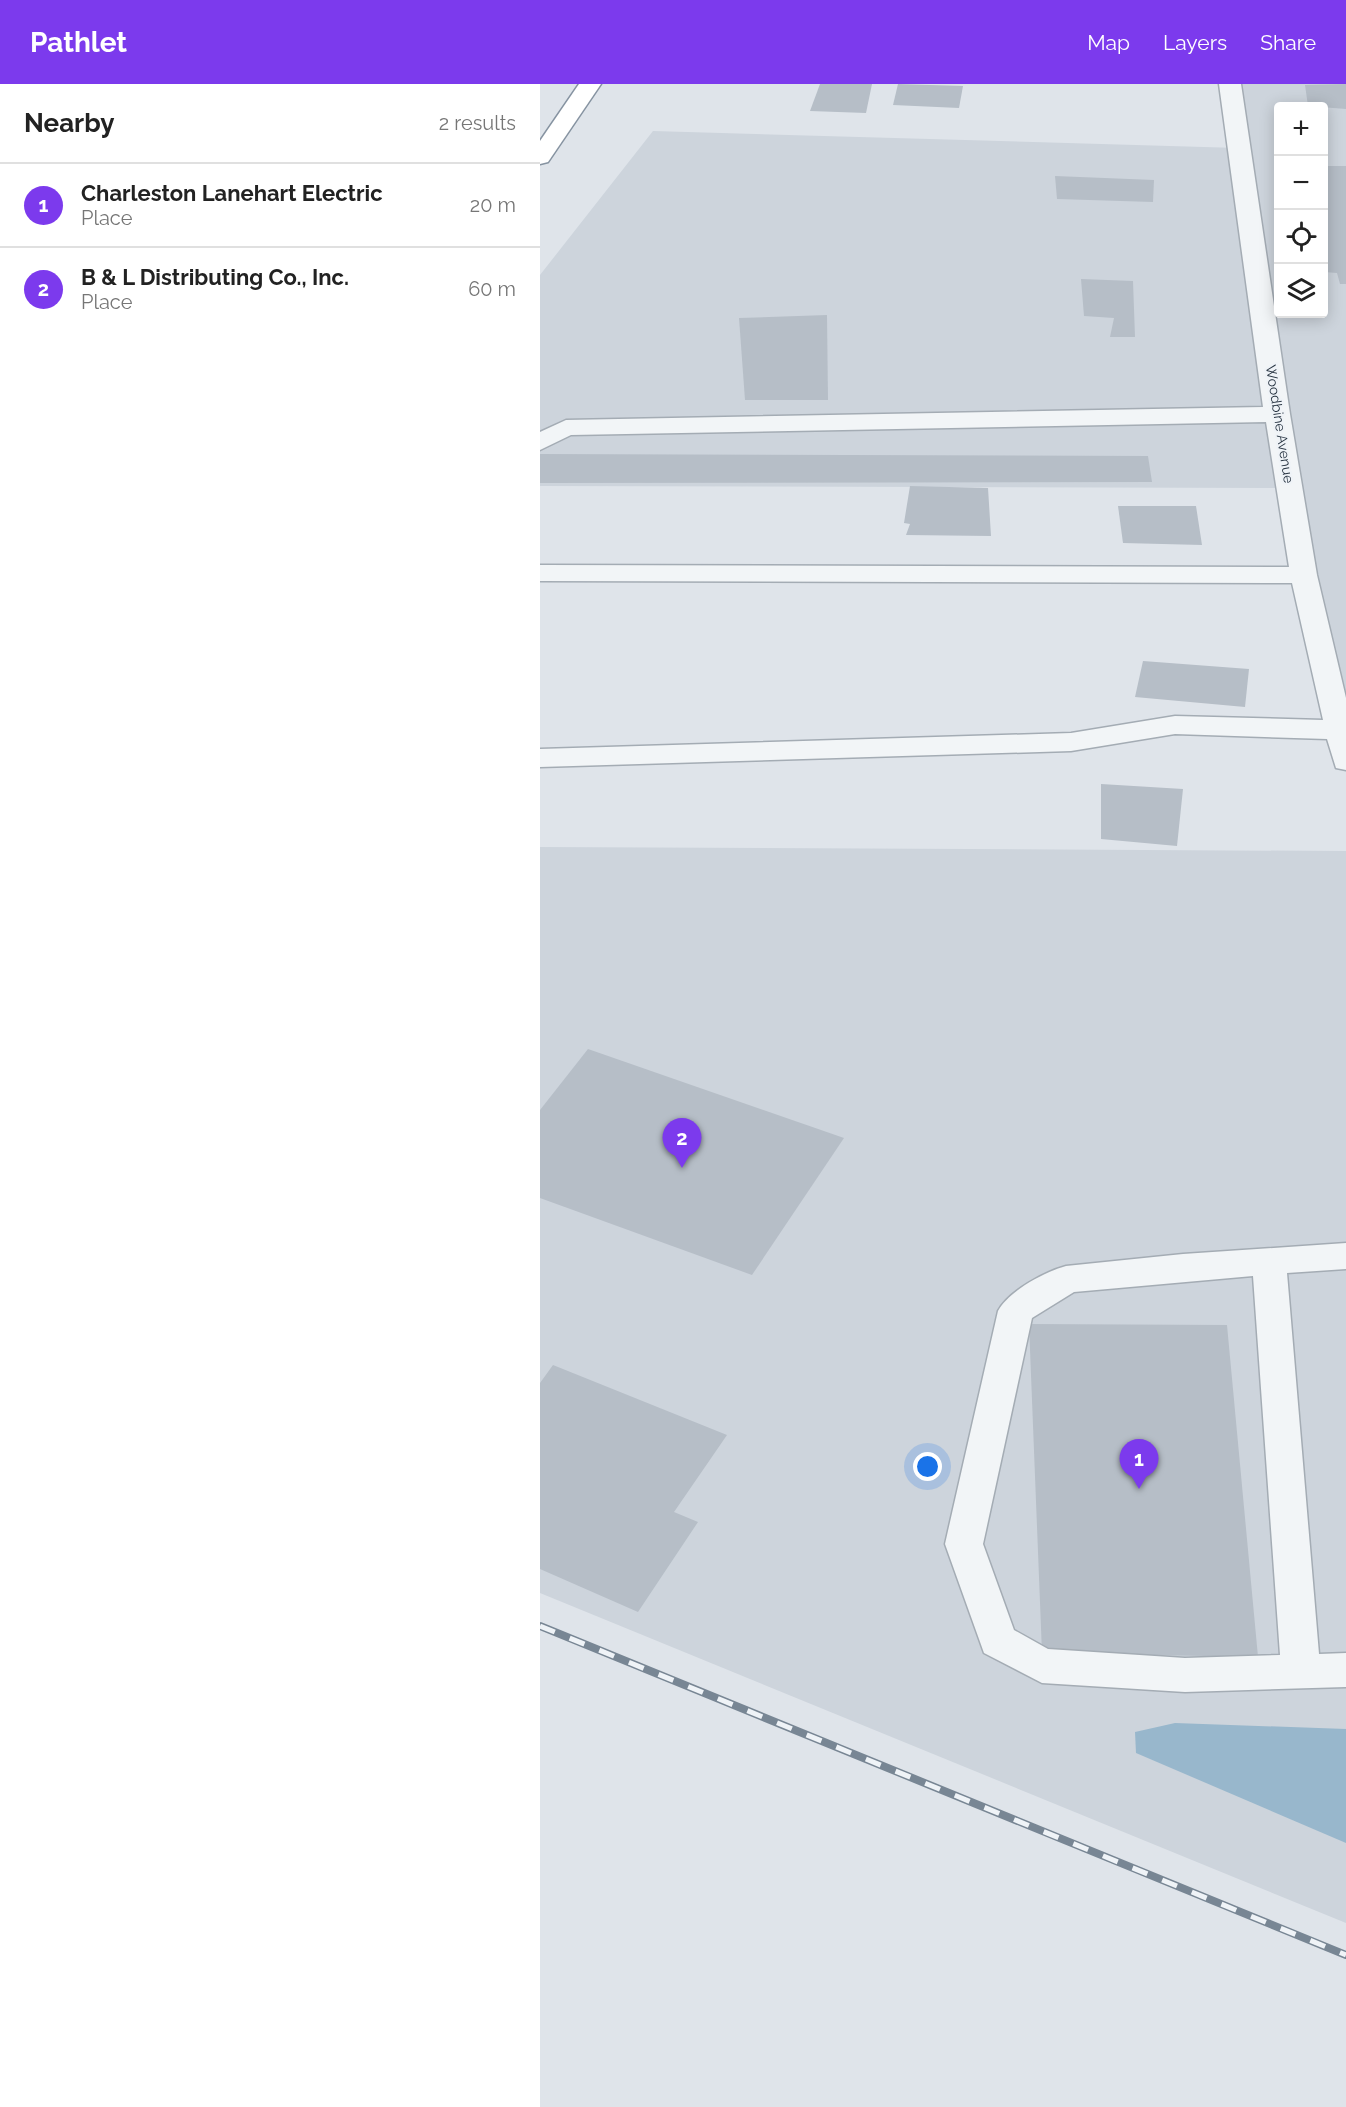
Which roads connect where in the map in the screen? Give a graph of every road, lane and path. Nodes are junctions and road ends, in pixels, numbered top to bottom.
1 (581, 84) edge
2 (590, 84) edge
3 (1230, 84) edge
4 (568, 114) junction
5 (540, 157) edge
6 (1277, 414) junction
7 (540, 442) edge
8 (540, 573) edge
9 (1304, 575) junction
10 (1339, 730) junction
11 (540, 758) edge
12 (1346, 761) edge
13 (1346, 1256) edge
14 (1269, 1261) junction
15 (1346, 1670) edge
16 (1301, 1672) junction

1 - 4 highway
2 - 4 highway
3 - 6 street, Woodbine Avenue
4 - 5 highway
6 - 7 street
6 - 9 street, Woodbine Avenue
8 - 9 street
9 - 10 street, Woodbine Avenue
10 - 11 street
10 - 12 street, Woodbine Avenue
13 - 14 street
14 - 16 street
14 - 16 street
15 - 16 street

